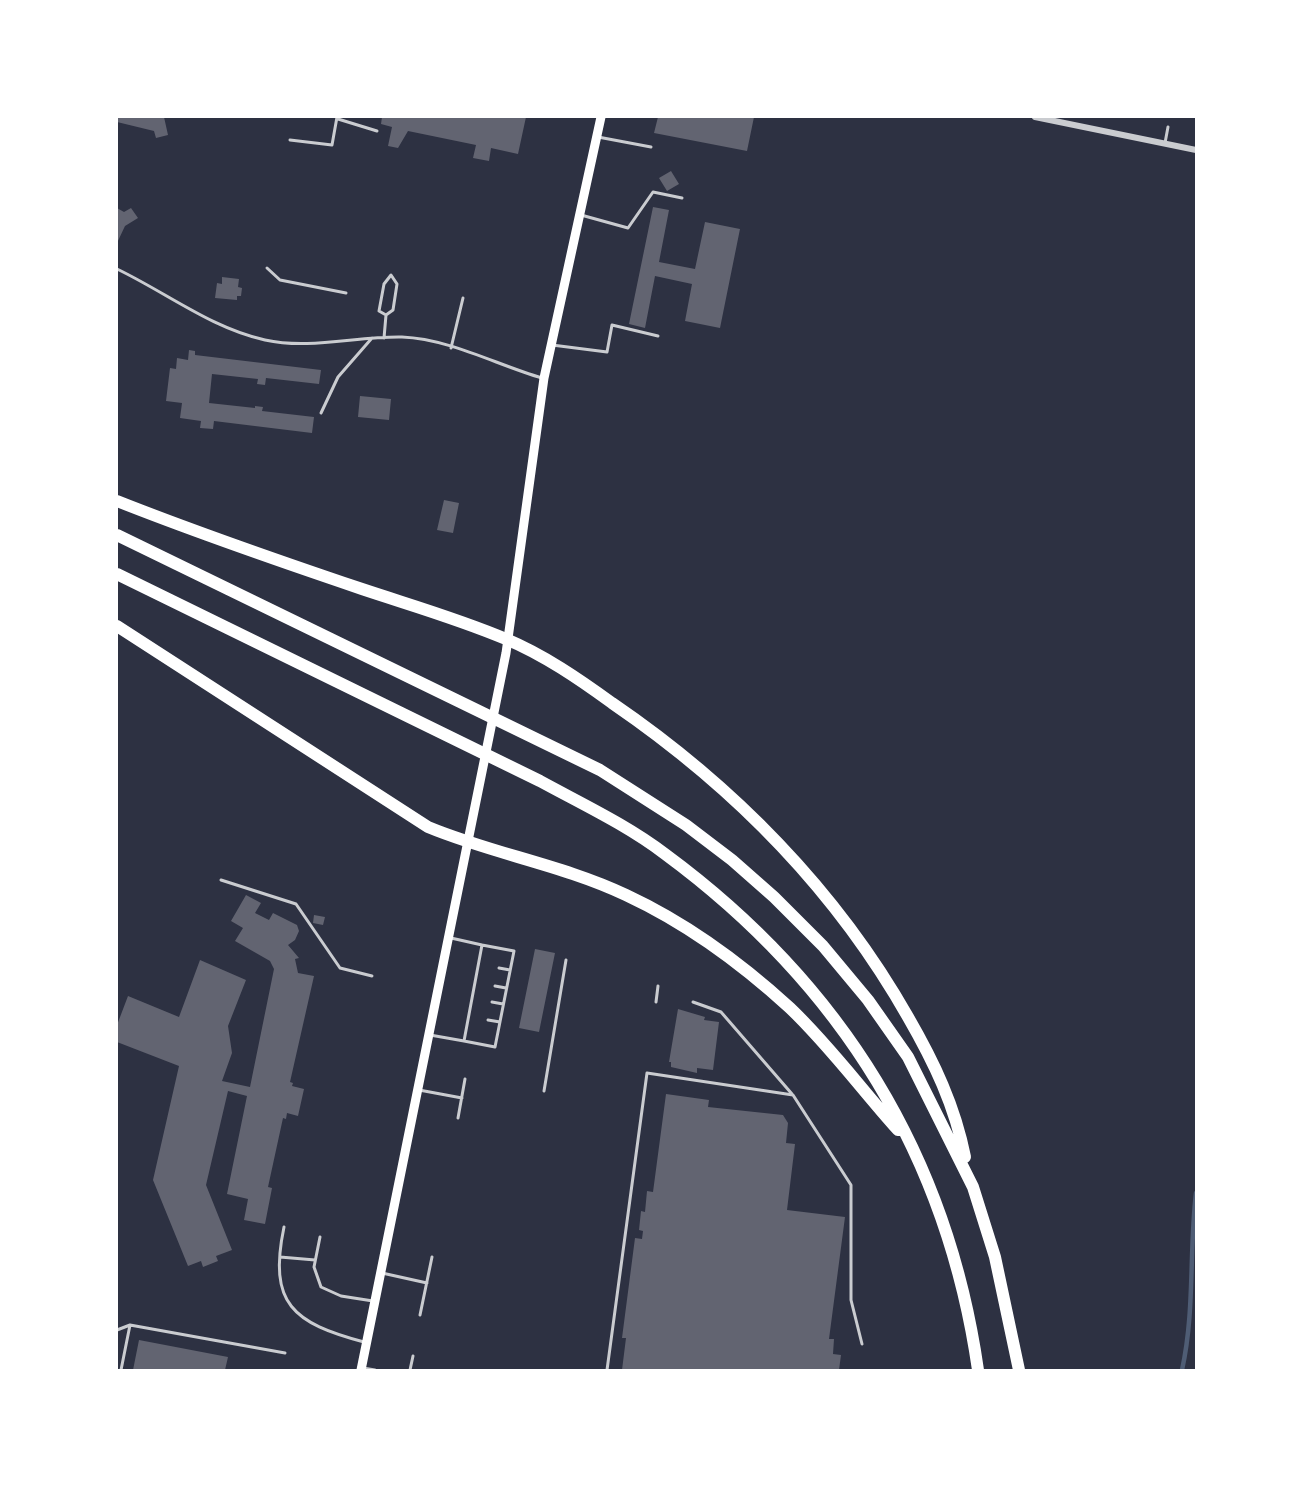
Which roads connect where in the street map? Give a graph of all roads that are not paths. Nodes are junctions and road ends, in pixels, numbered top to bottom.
1 (601, 117) edge
2 (1035, 117) edge
3 (337, 118) edge
4 (1168, 127) dead end
5 (377, 131) dead end
6 (597, 137) junction
7 (290, 140) dead end
8 (1164, 143) junction
9 (651, 147) dead end
10 (1196, 150) edge
11 (682, 198) dead end
12 (580, 215) junction
13 (267, 268) dead end
14 (117, 270) edge
15 (346, 293) dead end
16 (463, 298) dead end
17 (386, 315) junction
18 (658, 336) dead end
19 (372, 338) junction
20 (384, 338) junction
21 (551, 345) junction
22 (451, 348) junction
23 (544, 378) junction
24 (321, 413) dead end
25 (117, 501) edge
26 (117, 535) edge
27 (117, 574) edge
28 (117, 626) edge
29 (508, 640) junction
30 (468, 843) junction
31 (221, 880) dead end
32 (449, 937) junction
33 (482, 945) junction
34 (566, 960) dead end
35 (478, 964) junction
36 (483, 965) dead end
37 (499, 968) dead end
38 (510, 970) junction
39 (372, 976) dead end
40 (495, 986) dead end
41 (658, 986) dead end
42 (506, 988) junction
43 (492, 1002) dead end
44 (656, 1002) dead end
45 (693, 1002) dead end
46 (503, 1004) junction
47 (488, 1020) dead end
48 (500, 1022) junction
49 (428, 1035) junction
50 (464, 1041) junction
51 (648, 1066) dead end
52 (647, 1073) junction
53 (465, 1079) dead end
54 (418, 1089) junction
55 (544, 1091) dead end
56 (793, 1095) junction
57 (462, 1098) junction
58 (458, 1118) dead end
59 (913, 1147) junction
60 (968, 1173) junction
61 (284, 1227) dead end
62 (320, 1237) dead end
63 (280, 1257) junction
64 (432, 1257) dead end
65 (315, 1260) junction
66 (381, 1273) junction
67 (427, 1283) junction
68 (375, 1301) junction
69 (420, 1315) dead end
70 (130, 1325) junction
71 (117, 1330) edge
72 (366, 1343) junction
73 (862, 1344) dead end
74 (285, 1353) dead end
75 (413, 1356) dead end
76 (361, 1369) edge
77 (121, 1370) edge
78 (375, 1370) edge
79 (410, 1370) edge
80 (607, 1370) edge
81 (978, 1370) edge
82 (1019, 1370) edge

1 - 6 main road
2 - 8 street
3 - 5 lane
3 - 7 lane
4 - 8 lane
6 - 9 lane
6 - 12 main road
8 - 10 street
11 - 12 lane
12 - 21 main road
13 - 15 lane
14 - 19 lane
16 - 22 lane
17 - 17 lane
17 - 20 lane
18 - 21 lane
19 - 20 lane
19 - 24 lane
20 - 22 lane
21 - 23 main road
22 - 23 lane
23 - 29 main road
25 - 29 highway
26 - 60 highway
27 - 59 highway
28 - 30 highway
29 - 30 main road
29 - 60 highway
30 - 32 main road
30 - 59 highway
31 - 39 lane
32 - 33 lane
32 - 49 main road
33 - 35 lane
33 - 38 lane
34 - 55 lane
35 - 36 lane
35 - 50 lane
37 - 38 lane
38 - 42 lane
40 - 42 lane
41 - 44 lane
42 - 46 lane
43 - 46 lane
45 - 56 lane
46 - 48 lane
47 - 48 lane
48 - 50 lane
49 - 50 lane
49 - 54 main road
51 - 52 lane
52 - 56 lane
52 - 80 lane
53 - 57 lane
54 - 57 lane
54 - 66 main road
56 - 73 lane
57 - 58 lane
59 - 81 highway
60 - 82 highway
61 - 63 lane
62 - 65 lane
63 - 65 lane
63 - 72 lane
64 - 67 lane
65 - 68 lane
66 - 67 lane
66 - 68 main road
67 - 69 lane
68 - 72 main road
70 - 71 lane
70 - 74 lane
70 - 77 lane
72 - 76 main road
75 - 79 lane
76 - 78 lane

